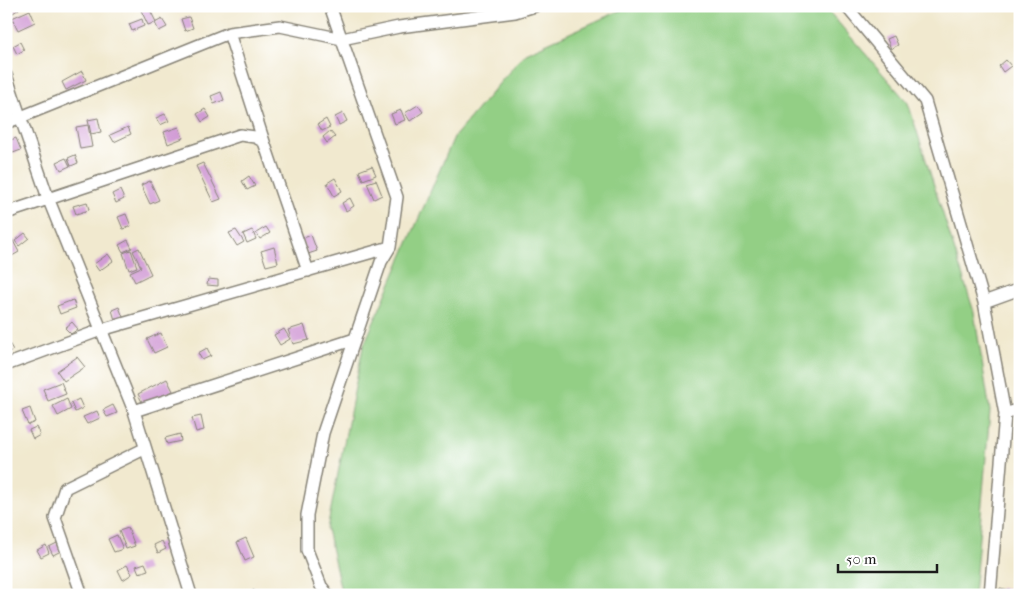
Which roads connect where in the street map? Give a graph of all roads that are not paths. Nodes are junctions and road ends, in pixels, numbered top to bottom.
1 (330, 6) edge
2 (536, 6) edge
3 (846, 6) edge
4 (229, 33) junction
5 (342, 39) junction
6 (6, 75) edge
7 (22, 117) junction
8 (6, 123) edge
9 (264, 142) junction
10 (48, 198) junction
11 (6, 213) edge
12 (390, 247) junction
13 (308, 270) junction
14 (1020, 289) edge
15 (984, 302) junction
16 (101, 330) junction
17 (355, 339) junction
18 (6, 365) edge
19 (1020, 409) edge
20 (134, 411) junction
21 (1005, 414) junction
22 (144, 449) junction
23 (82, 595) edge
24 (191, 595) edge
25 (328, 595) edge
26 (990, 595) edge

1 - 5 street
2 - 5 street
3 - 15 street
4 - 5 street
4 - 7 street
4 - 9 street
5 - 12 street
6 - 7 street
7 - 8 street
7 - 10 street
9 - 10 street
9 - 13 street
10 - 11 street
10 - 16 street
12 - 13 street
12 - 17 street
13 - 16 street
14 - 15 street
15 - 21 street
16 - 18 street
16 - 20 street
17 - 20 street
17 - 25 street
19 - 21 street
20 - 22 street
21 - 26 street
22 - 23 street
22 - 24 street

